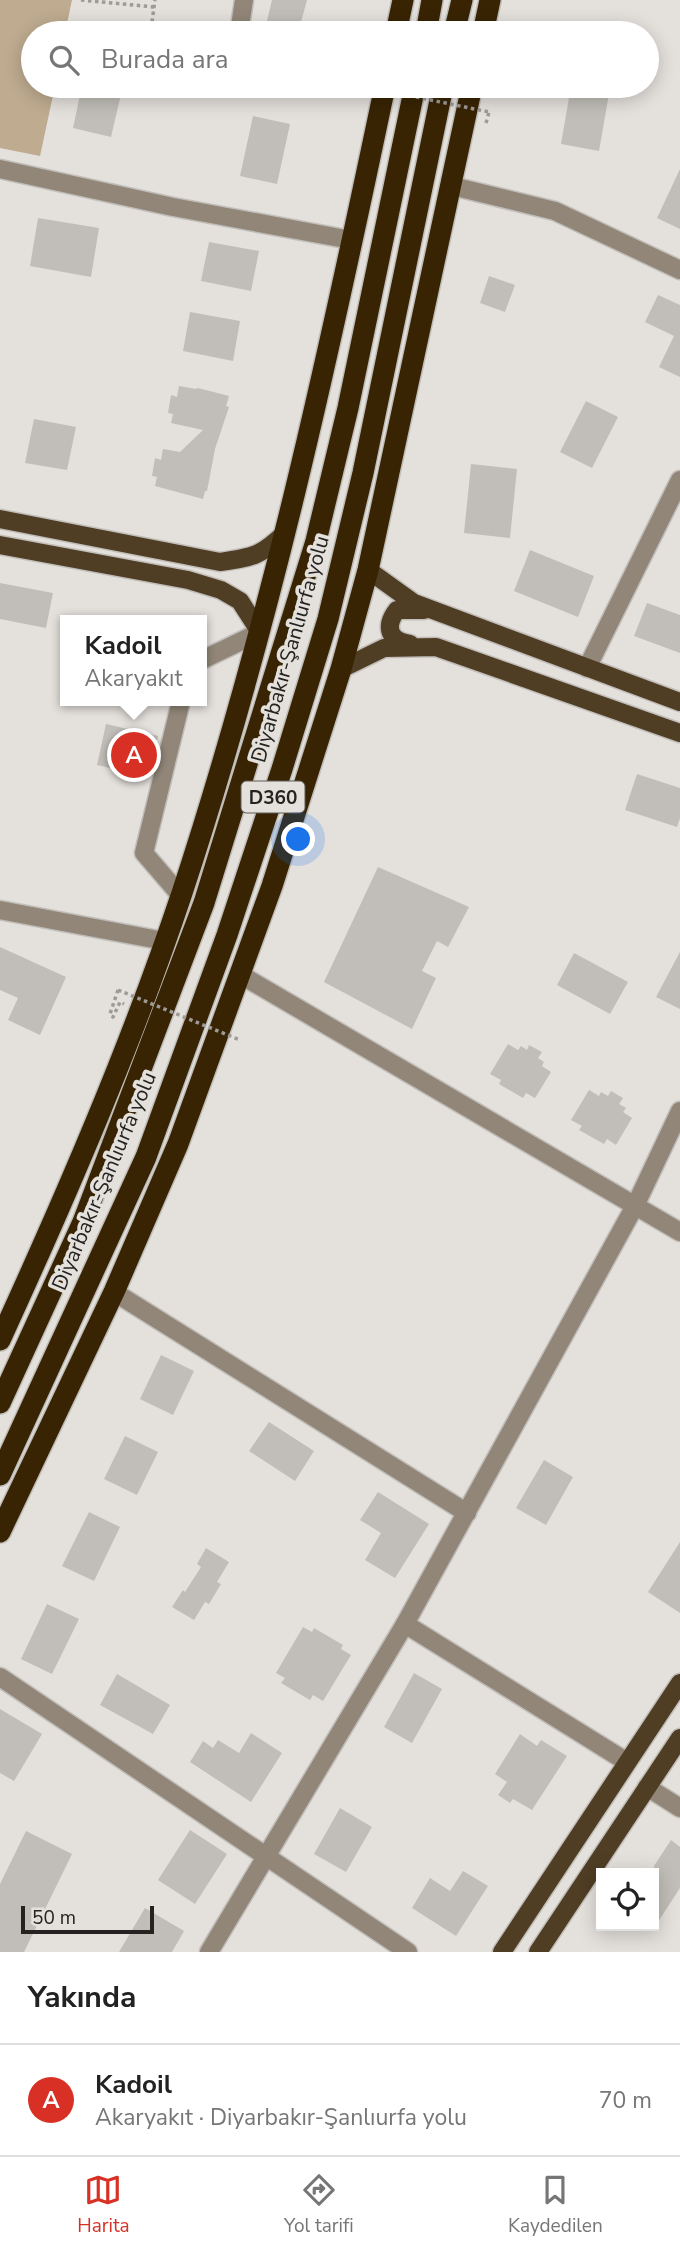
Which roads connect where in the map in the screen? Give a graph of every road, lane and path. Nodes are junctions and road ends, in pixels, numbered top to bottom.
1 (81, 0) edge
2 (155, 0) edge
3 (244, 0) edge
4 (403, 0) edge
5 (432, 0) edge
6 (462, 0) edge
7 (490, 0) edge
8 (154, 7) junction
9 (152, 21) edge
10 (241, 21) edge
11 (399, 21) edge
12 (428, 21) edge
13 (457, 21) edge
14 (486, 21) edge
15 (382, 98) edge
16 (413, 98) edge
17 (421, 98) edge
18 (440, 98) edge
19 (470, 98) edge
20 (489, 112) dead end
21 (0, 169) edge
22 (452, 186) junction
23 (351, 240) junction
24 (680, 270) edge
25 (680, 480) edge
26 (0, 519) edge
27 (286, 532) junction
28 (0, 545) edge
29 (368, 570) junction
30 (438, 611) junction
31 (260, 632) junction
32 (436, 647) junction
33 (207, 658) edge
34 (341, 668) junction
35 (587, 668) junction
36 (680, 702) edge
37 (180, 706) edge
38 (680, 733) edge
39 (181, 896) junction
40 (0, 910) edge
41 (164, 941) junction
42 (241, 975) junction
43 (126, 1005) dead end
44 (240, 1040) dead end
45 (680, 1111) edge
46 (636, 1204) junction
47 (680, 1232) edge
48 (114, 1292) junction
49 (0, 1340) edge
50 (0, 1403) edge
51 (0, 1475) edge
52 (467, 1513) junction
53 (0, 1532) edge
54 (405, 1624) junction
55 (0, 1677) edge
56 (680, 1683) edge
57 (680, 1738) edge
58 (627, 1762) junction
59 (647, 1787) junction
60 (680, 1808) edge
61 (267, 1856) junction
62 (209, 1952) edge
63 (408, 1952) edge
64 (502, 1952) edge
65 (538, 1952) edge

1 - 8 path
2 - 8 path
3 - 10 street
4 - 11 highway
5 - 12 highway
6 - 13 highway
7 - 14 highway
8 - 9 path
15 - 23 highway
16 - 50 highway, Diyarbakır-Şanlıurfa yolu / D360
17 - 20 path, bridge
18 - 51 highway, Diyarbakır-Şanlıurfa yolu / D360
19 - 22 highway
21 - 23 street
22 - 24 street
22 - 29 highway
23 - 27 highway
25 - 35 street
26 - 27 main road
27 - 31 highway
28 - 31 main road
29 - 30 main road
29 - 34 highway
30 - 32 main road
30 - 35 main road
31 - 33 street
31 - 39 highway
32 - 34 main road
32 - 38 main road
34 - 42 highway
35 - 36 main road
37 - 39 street
39 - 41 highway
40 - 41 street
41 - 49 highway
42 - 46 street
42 - 48 highway
43 - 44 path, bridge
45 - 46 street
46 - 47 street
46 - 52 street
48 - 52 street
48 - 53 highway
52 - 54 street
54 - 58 street
54 - 61 street
55 - 61 street
56 - 58 main road
57 - 59 main road
58 - 64 main road
59 - 60 street
59 - 65 main road
61 - 62 street
61 - 63 street

